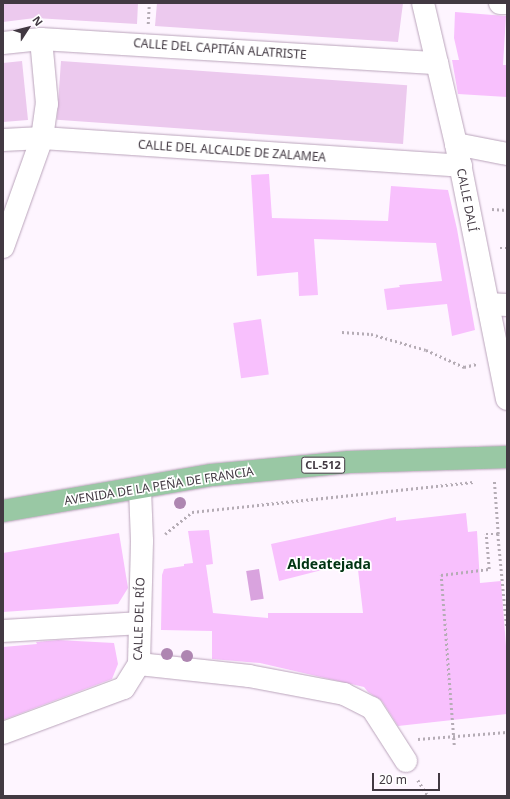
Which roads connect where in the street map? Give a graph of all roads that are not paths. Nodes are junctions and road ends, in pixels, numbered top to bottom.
1 (423, 3) edge
2 (500, 3) edge
3 (507, 4) edge
4 (41, 38) junction
5 (3, 43) edge
6 (437, 63) junction
7 (42, 138) junction
8 (3, 140) edge
9 (456, 144) junction
10 (507, 154) edge
11 (461, 166) junction
12 (3, 247) edge
13 (498, 305) edge
14 (507, 399) edge
15 (507, 457) edge
16 (140, 488) junction
17 (3, 511) edge
18 (140, 623) junction
19 (3, 631) edge
20 (139, 664) junction
21 (3, 733) edge
22 (406, 761) dead end

1 - 6 street, CALLE DALÍ
2 - 3 street
4 - 5 street, CALLE DEL CAPITÁN ALATRISTE
4 - 6 street, CALLE DEL CAPITÁN ALATRISTE
4 - 7 street
6 - 9 street, CALLE DALÍ
7 - 8 street, CALLE DEL ALCALDE DE ZALAMEA
7 - 11 street, CALLE DEL ALCALDE DE ZALAMEA
7 - 12 street
9 - 10 street
9 - 11 street, CALLE DALÍ
11 - 13 street, CALLE DALÍ
13 - 14 street, CALLE DALÍ
15 - 16 main road, AVENIDA DE LA PEÑA DE FRANCIA / CL-512
16 - 17 main road, AVENIDA DE LA PEÑA DE FRANCIA / CL-512
16 - 18 street, CALLE DEL RÍO
18 - 19 street
18 - 20 street, CALLE DEL RÍO
20 - 21 street, CALLE DEL RÍO
20 - 22 street

